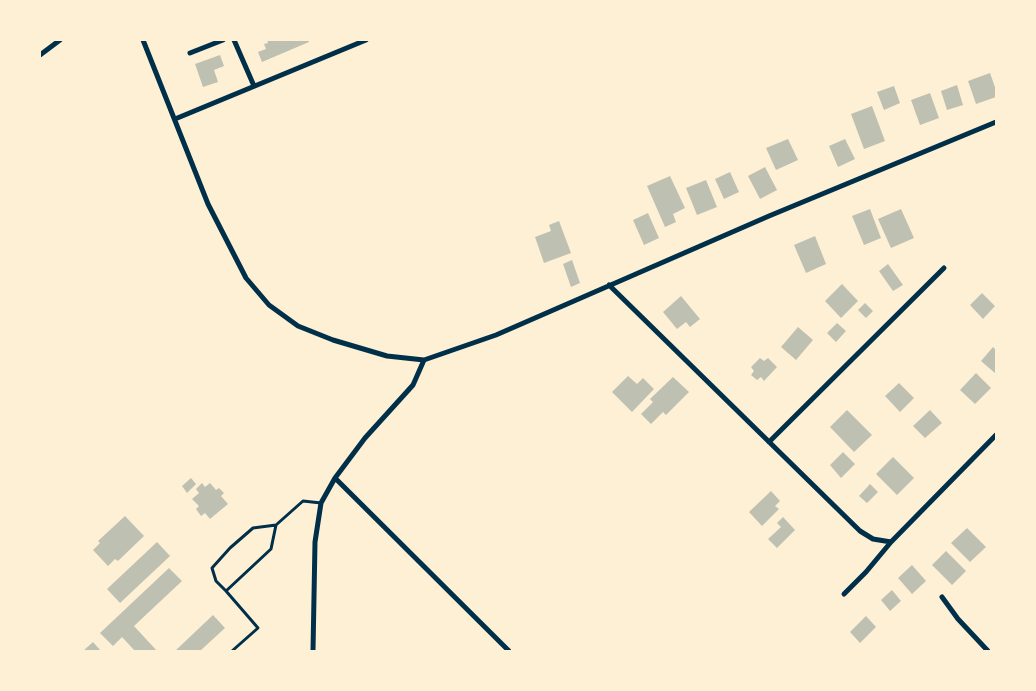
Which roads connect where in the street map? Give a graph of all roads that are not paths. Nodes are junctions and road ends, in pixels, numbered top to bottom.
1 (60, 40) edge
2 (143, 40) edge
3 (223, 40) edge
4 (234, 40) edge
5 (366, 40) edge
6 (190, 53) dead end
7 (40, 55) edge
8 (254, 86) junction
9 (175, 118) junction
10 (996, 122) edge
11 (944, 268) dead end
12 (609, 285) junction
13 (424, 360) junction
14 (996, 435) edge
15 (991, 440) junction
16 (769, 442) junction
17 (996, 445) edge
18 (335, 478) junction
19 (321, 503) junction
20 (276, 525) junction
21 (891, 542) junction
22 (226, 591) junction
23 (844, 594) dead end
24 (942, 597) dead end
25 (232, 651) edge
26 (313, 651) edge
27 (509, 651) edge
28 (988, 651) edge

1 - 7 street
2 - 9 street
3 - 6 street
4 - 8 street
5 - 8 street
8 - 9 street
9 - 13 street
10 - 12 street
11 - 16 street
12 - 13 street
12 - 16 street
13 - 18 street
14 - 15 street
15 - 17 street
15 - 21 street
16 - 21 street
18 - 19 street
18 - 27 street
19 - 20 lane
19 - 26 street
20 - 22 lane
20 - 22 lane
21 - 23 street
22 - 25 lane
24 - 28 street

